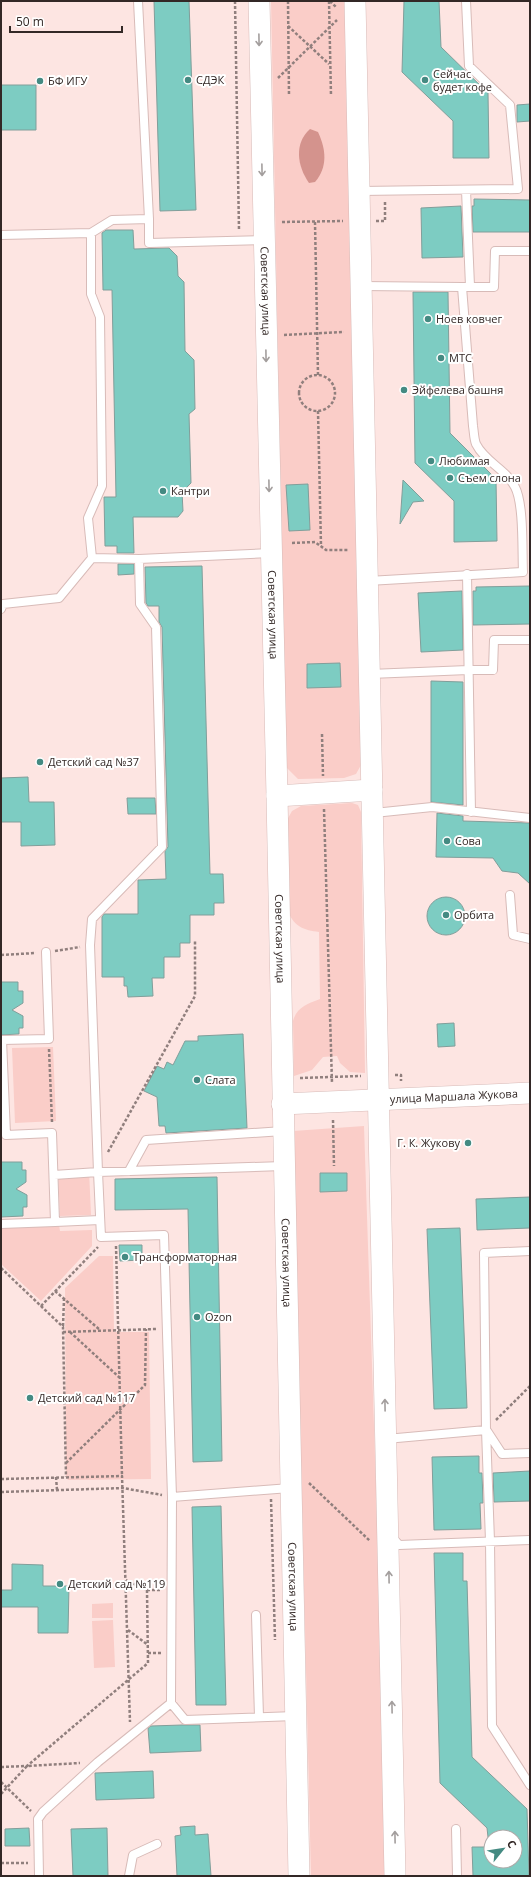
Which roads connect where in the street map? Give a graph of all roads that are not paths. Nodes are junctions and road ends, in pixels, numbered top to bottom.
1 (138, 1) edge
2 (259, 1) edge
3 (466, 1) edge
4 (347, 5) edge
5 (466, 190) junction
6 (359, 191) junction
7 (149, 219) junction
8 (91, 233) junction
9 (1, 235) edge
10 (263, 240) junction
11 (530, 251) edge
12 (361, 286) junction
13 (466, 286) junction
14 (270, 553) junction
15 (92, 558) junction
16 (139, 559) junction
17 (467, 574) junction
18 (367, 581) junction
19 (1, 609) edge
20 (530, 640) edge
21 (468, 670) junction
22 (370, 674) junction
23 (372, 790) junction
24 (277, 796) junction
25 (470, 812) junction
26 (372, 813) junction
27 (530, 818) edge
28 (510, 895) dead end
29 (530, 939) edge
30 (46, 952) road end
31 (530, 1092) edge
32 (378, 1098) junction
33 (282, 1104) junction
34 (283, 1131) junction
35 (283, 1166) junction
36 (129, 1171) junction
37 (98, 1172) junction
38 (54, 1174) junction
39 (100, 1220) junction
40 (56, 1222) junction
41 (1, 1224) edge
42 (530, 1251) edge
43 (486, 1430) junction
44 (386, 1439) junction
45 (530, 1452) edge
46 (298, 1483) junction
47 (172, 1496) junction
48 (381, 1539) junction
49 (530, 1540) edge
50 (490, 1541) junction
51 (256, 1615) dead end
52 (171, 1703) junction
53 (295, 1716) junction
54 (259, 1717) junction
55 (530, 1785) edge
56 (456, 1828) dead end
57 (157, 1844) dead end
58 (39, 1876) edge
59 (129, 1876) edge
60 (298, 1876) edge
61 (395, 1876) edge
62 (457, 1876) edge

1 - 7 lane
2 -> 10 street, Советская улица
3 - 5 lane
4 - 6 street
5 - 6 lane
5 - 13 lane
6 - 12 street
7 - 8 lane
7 - 10 lane
8 - 9 lane
8 - 15 lane
10 -> 14 street, Советская улица
11 - 13 lane
12 - 13 lane
12 - 18 street
13 - 17 lane
14 - 16 lane
14 - 24 street, Советская улица
15 - 16 lane
15 - 19 lane
16 - 37 lane
17 - 18 lane
17 - 21 lane
18 - 22 street
20 - 21 lane
21 - 22 lane
21 - 25 lane
22 - 23 street
23 - 24 street
23 - 26 street
24 - 33 street, Советская улица
25 - 26 lane
25 - 27 lane
26 - 32 street
28 - 29 lane
30 - 38 lane
31 - 32 street, улица Маршала Жукова
32 - 33 street, улица Маршала Жукова
44 -> 32 street
33 - 34 street, Советская улица
34 - 35 street, Советская улица
34 - 36 lane
35 - 36 lane
35 - 46 street, Советская улица
36 - 37 lane
37 - 38 lane
37 - 39 lane
38 - 40 lane
39 - 40 lane
39 - 47 lane
40 - 41 lane
42 - 43 lane
43 - 44 lane
43 - 45 lane
43 - 50 lane
44 - 48 street
46 - 47 lane
46 - 53 street, Советская улица
47 - 52 lane
48 - 50 lane
61 -> 48 street
49 - 50 lane
50 - 55 lane
51 - 54 lane
52 - 54 lane
52 - 58 lane
53 - 54 lane
53 - 60 street, Советская улица
56 - 62 lane
57 - 59 lane

